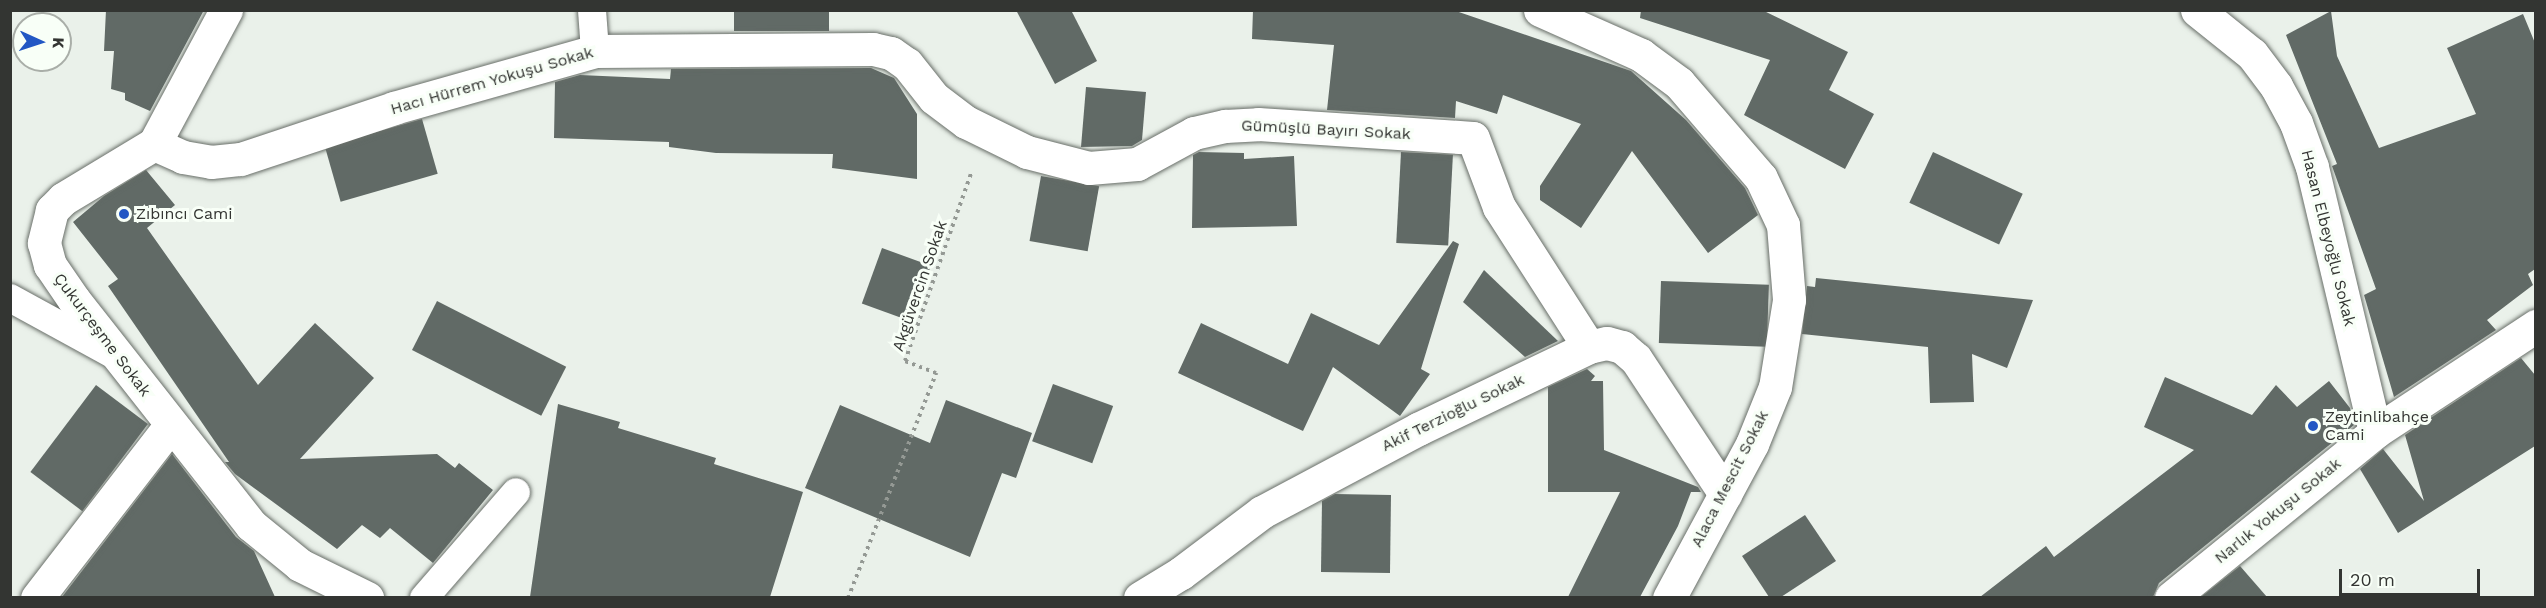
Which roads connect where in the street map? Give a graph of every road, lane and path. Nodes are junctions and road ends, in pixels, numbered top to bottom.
1 (226, 10) edge
2 (592, 10) edge
3 (1540, 10) edge
4 (2197, 10) edge
5 (842, 48) joint
6 (595, 51) junction
7 (986, 131) junction
8 (154, 144) junction
9 (10, 298) edge
10 (2535, 326) edge
11 (1589, 347) junction
12 (116, 356) junction
13 (170, 426) junction
14 (2375, 432) junction
15 (516, 492) dead end
16 (1725, 494) junction
17 (333, 590) edge
18 (1672, 595) edge
19 (38, 597) edge
20 (367, 597) edge
21 (424, 597) edge
22 (848, 597) edge
23 (1140, 597) edge
24 (2171, 597) edge

1 - 8 street
2 - 6 lane
3 - 16 street, Alaca Mescit Sokak
4 - 14 street, Hasan Elbeyoğlu Sokak
5 - 6 street, Hacı Hürrem Yokuşu Sokak
5 - 7 street, Gümüşlü Bayırı Sokak
6 - 8 street, Hacı Hürrem Yokuşu Sokak
7 - 11 street, Gümüşlü Bayırı Sokak
7 - 22 path, Akgüvercin Sokak
8 - 12 street, Çukurçeşme Sokak
9 - 12 lane
10 - 14 street, Narlık Yokuşu Sokak
11 - 16 street, Akif Terzioğlu Sokak
11 - 23 street, Akif Terzioğlu Sokak
12 - 13 street, Çukurçeşme Sokak
13 - 17 street, Çukurçeşme Sokak
13 - 19 street
14 - 24 street, Narlık Yokuşu Sokak
15 - 21 lane
16 - 18 street, Alaca Mescit Sokak
17 - 20 street

